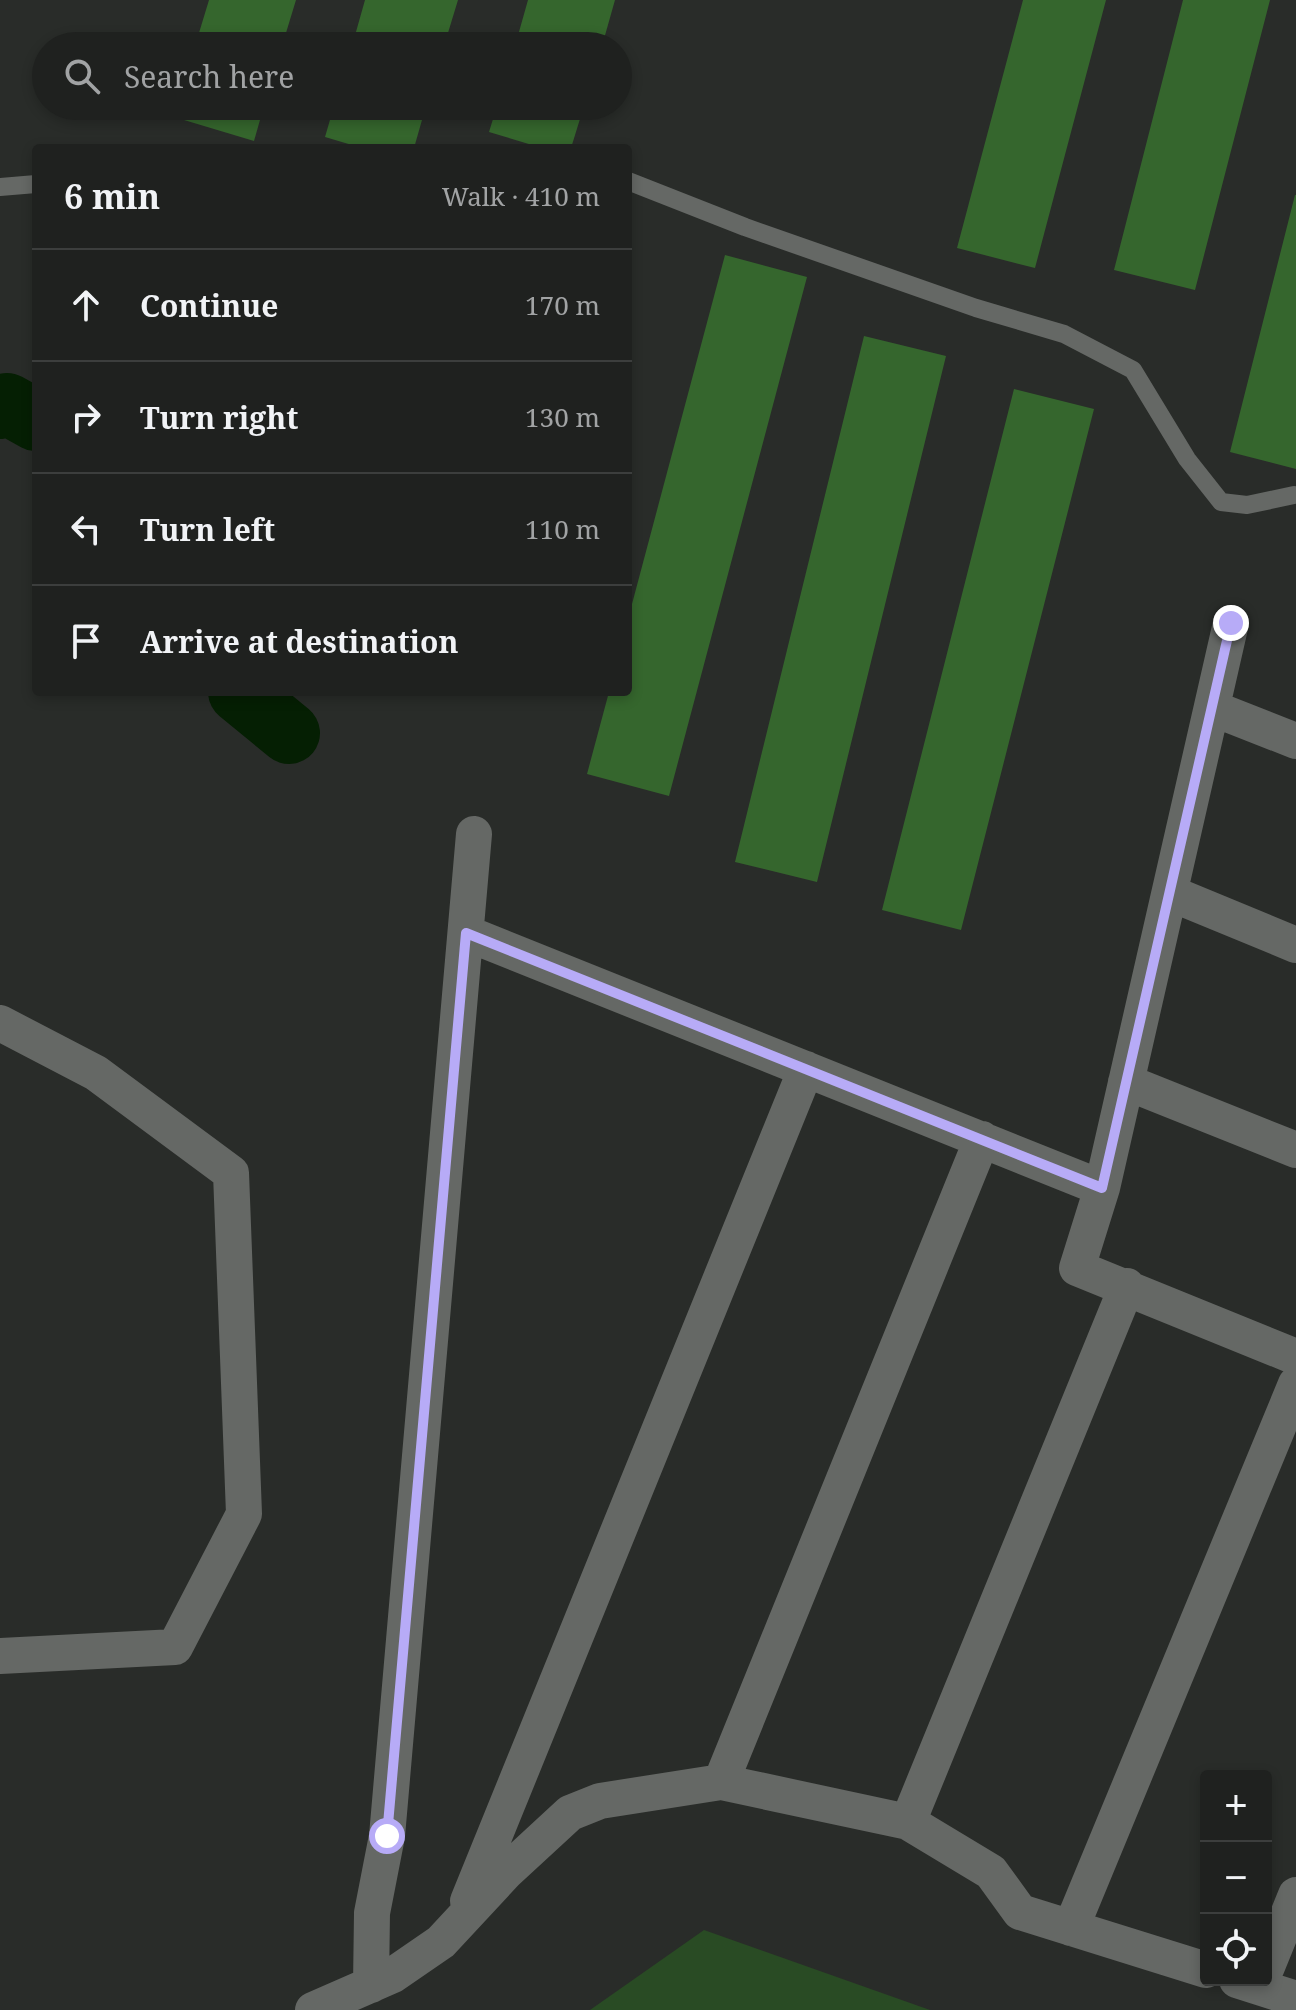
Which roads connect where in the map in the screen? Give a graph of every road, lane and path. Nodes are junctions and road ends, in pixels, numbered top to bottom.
1 (632, 183) edge
2 (32, 184) edge
3 (0, 187) edge
4 (1294, 495) dead end
5 (1231, 623) dead end
6 (1212, 708) junction
7 (1296, 741) edge
8 (474, 834) dead end
9 (1170, 893) junction
10 (466, 933) junction
11 (1296, 945) edge
12 (0, 1023) edge
13 (806, 1069) junction
14 (1126, 1082) junction
15 (982, 1139) junction
16 (1296, 1150) edge
17 (1102, 1188) junction
18 (1127, 1286) junction
19 (1296, 1357) edge
20 (1296, 1384) edge
21 (0, 1656) edge
22 (721, 1782) junction
23 (908, 1822) junction
24 (1296, 1895) edge
25 (459, 1925) junction
26 (1071, 1928) junction
27 (1272, 1945) edge
28 (1200, 1968) edge
29 (371, 1985) junction
30 (1270, 1986) edge
31 (1296, 1999) edge
32 (313, 2010) edge

1 - 4 lane
2 - 3 lane
5 - 6 street
6 - 7 street
6 - 9 street
8 - 10 street
9 - 11 street
9 - 14 street
10 - 13 street
10 - 29 street
12 - 21 street
13 - 15 street
13 - 25 street
14 - 16 street
14 - 17 street
15 - 17 street
15 - 22 street
17 - 18 street
18 - 19 street
18 - 23 street
20 - 26 street
22 - 23 street
22 - 25 street
23 - 26 street
24 - 27 street
25 - 29 street
26 - 28 street
29 - 32 street
30 - 31 street

